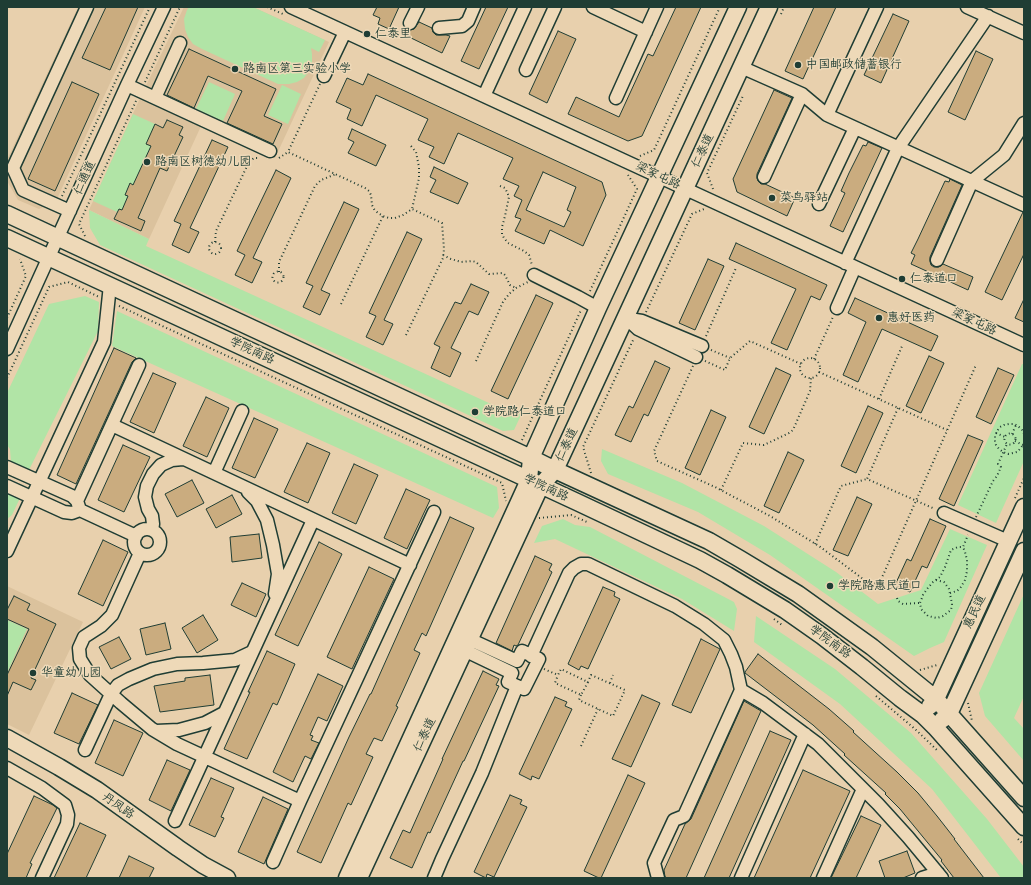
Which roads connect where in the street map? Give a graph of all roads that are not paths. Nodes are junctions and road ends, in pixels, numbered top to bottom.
1 (87, 7) edge
2 (164, 7) edge
3 (291, 7) edge
4 (418, 7) edge
5 (474, 7) edge
6 (525, 7) edge
7 (555, 7) edge
8 (593, 7) edge
9 (657, 7) edge
10 (738, 7) edge
11 (769, 7) edge
12 (877, 7) edge
13 (967, 7) edge
14 (314, 12) edge
15 (988, 16) junction
16 (410, 23) dead end
17 (439, 28) dead end
18 (345, 32) junction
19 (646, 32) junction
20 (1024, 33) edge
21 (180, 44) dead end
22 (741, 67) junction
23 (526, 70) dead end
24 (324, 76) road end
25 (127, 86) junction
26 (802, 94) junction
27 (484, 96) junction
28 (155, 98) junction
29 (616, 98) dead end
30 (827, 115) junction
31 (1024, 123) edge
32 (855, 128) junction
33 (898, 148) junction
34 (271, 156) road end
35 (659, 177) junction
36 (764, 177) dead end
37 (972, 182) junction
38 (685, 189) junction
39 (819, 204) dead end
40 (1024, 205) edge
41 (70, 211) junction
42 (7, 214) edge
43 (7, 238) edge
44 (58, 238) junction
45 (49, 257) junction
46 (937, 260) dead end
47 (850, 265) junction
48 (533, 278) road end
49 (109, 293) junction
50 (589, 304) junction
51 (837, 308) road end
52 (626, 318) junction
53 (640, 325) junction
54 (1024, 345) edge
55 (702, 346) road end
56 (7, 349) edge
57 (696, 357) road end
58 (139, 365) dead end
59 (242, 411) dead end
60 (112, 425) junction
61 (532, 458) junction
62 (183, 459) junction
63 (7, 467) edge
64 (555, 470) junction
65 (214, 473) junction
66 (39, 481) junction
67 (535, 483) junction
68 (7, 486) edge
69 (243, 487) junction
70 (32, 497) junction
71 (79, 506) junction
72 (1024, 507) edge
73 (434, 512) dead end
74 (944, 513) road end
75 (313, 520) junction
76 (152, 530) junction
77 (136, 536) junction
78 (1008, 541) junction
79 (7, 551) edge
80 (1024, 551) edge
81 (140, 553) junction
82 (410, 565) junction
83 (273, 607) junction
84 (467, 645) junction
85 (252, 652) junction
86 (517, 661) junction
87 (534, 661) junction
88 (512, 673) junction
89 (517, 686) junction
90 (741, 690) junction
91 (111, 694) junction
92 (936, 699) junction
93 (224, 713) junction
94 (949, 714) junction
95 (922, 715) junction
96 (935, 727) junction
97 (156, 731) junction
98 (805, 734) junction
99 (7, 738) edge
100 (85, 750) dead end
101 (204, 756) junction
102 (7, 768) edge
103 (864, 789) junction
104 (1024, 798) edge
105 (300, 801) junction
106 (174, 821) dead end
107 (1021, 832) edge
108 (273, 862) dead end
109 (940, 875) edge
110 (42, 878) edge
111 (227, 878) edge
112 (347, 878) edge
113 (359, 878) edge
114 (434, 878) edge
115 (658, 878) edge
116 (741, 878) edge
117 (823, 878) edge
118 (922, 878) edge

1 - 41 street
2 - 25 street, 仁通道
3 - 14 street, 梁家屯路
4 - 16 street
5 - 17 street
6 - 27 street
7 - 23 street
8 - 19 street
9 - 19 street
10 - 35 main road, 仁泰道
11 - 22 main road, 仁泰道
12 - 30 street
13 - 15 street
14 - 18 street, 梁家屯路
15 - 20 street
15 - 33 street
18 - 24 street
18 - 27 street, 梁家屯路
19 - 29 street
21 - 28 street
22 - 26 street
22 - 38 main road, 仁泰道
25 - 28 street
25 - 41 street, 仁通道
26 - 30 street
26 - 36 street
27 - 35 street, 梁家屯路
28 - 34 street
30 - 32 street
31 - 37 street
32 - 33 street
32 - 39 street
33 - 37 street
33 - 47 street
35 - 38 street, 梁家屯路
35 - 50 main road, 仁泰道
37 - 40 street
37 - 46 street
38 - 47 street, 梁家屯路
38 - 52 main road, 仁泰道
41 - 44 street, 仁通道
42 - 44 main road, 学院南路
43 - 45 main road, 学院南路
44 - 45 street, 仁通道
44 - 61 main road, 学院南路
45 - 49 main road, 学院南路
45 - 56 street, 仁通道
47 - 51 street
47 - 54 street, 梁家屯路
48 - 50 street
49 - 66 street
49 - 67 main road, 学院南路
50 - 61 main road, 仁泰道
52 - 53 street
52 - 64 main road, 仁泰道
53 - 55 street
53 - 57 street
58 - 60 street
59 - 65 street
60 - 62 street
60 - 71 street
61 - 64 main road, 学院南路
61 - 67 main road, 仁泰道
62 - 65 street
62 - 76 street
63 - 66 street
64 - 67 main road, 仁泰道
64 - 92 main road, 学院南路
65 - 69 street
66 - 70 street
66 - 71 street
67 - 84 main road, 仁泰道
67 - 95 main road, 学院南路
67 - 112 main road, 仁泰道
68 - 70 street
69 - 75 street
69 - 83 street
70 - 71 street
70 - 79 street
71 - 77 street
72 - 78 main road, 惠民道
73 - 82 street
74 - 78 street
75 - 82 street
75 - 83 street
76 - 77 street
76 - 81 street
77 - 81 street
78 - 92 main road, 惠民道
80 - 94 main road, 惠民道
81 - 91 street
82 - 105 street
83 - 85 street
84 - 86 street
84 - 88 street
84 - 113 main road, 仁泰道
85 - 91 street
85 - 93 street
86 - 87 street
86 - 88 street
87 - 89 street
87 - 90 street
88 - 89 street
89 - 114 street
90 - 98 street
90 - 115 street
91 - 97 street
91 - 100 street
92 - 94 main road, 学院南路
92 - 95 main road, 惠民道
93 - 97 street
93 - 101 street
94 - 96 main road, 惠民道
94 - 104 main road, 学院南路
95 - 96 main road, 学院南路
96 - 107 main road, 学院南路
97 - 101 street
98 - 103 street
98 - 116 street
99 - 111 main road, 丹凤路
101 - 105 street
101 - 106 street
102 - 110 street
103 - 109 street
103 - 117 street
105 - 108 street
109 - 118 street

